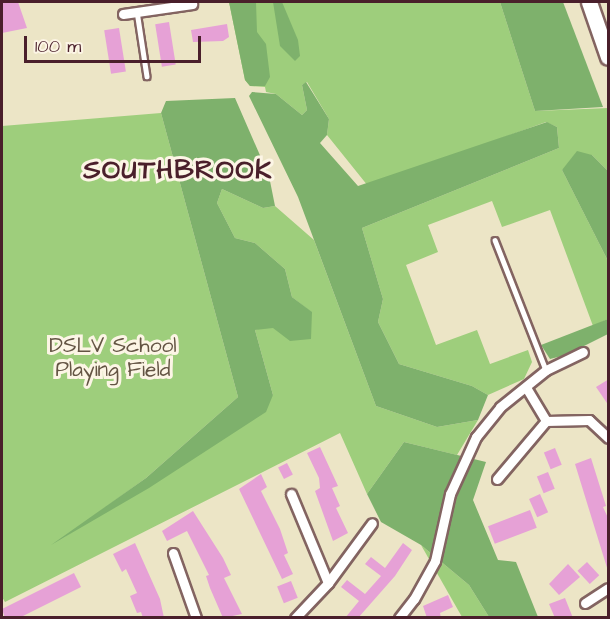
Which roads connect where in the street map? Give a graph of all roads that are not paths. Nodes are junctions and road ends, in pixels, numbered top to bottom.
1 (589, 2) edge
2 (162, 4) edge
3 (192, 4) dead end
4 (137, 11) junction
5 (123, 14) dead end
6 (609, 57) edge
7 (147, 76) dead end
8 (495, 240) dead end
9 (583, 351) dead end
10 (546, 370) junction
11 (527, 389) junction
12 (546, 421) junction
13 (609, 438) edge
14 (497, 479) dead end
15 (291, 494) dead end
16 (372, 523) dead end
17 (172, 553) dead end
18 (328, 583) junction
19 (609, 588) edge
20 (585, 603) dead end
21 (196, 618) edge
22 (295, 618) edge
23 (399, 618) edge

1 - 6 main road
2 - 3 street
2 - 4 street
4 - 5 street
4 - 7 lane
8 - 10 lane
9 - 10 street
10 - 11 street
11 - 12 street
11 - 23 street
12 - 13 street
12 - 14 street
15 - 18 street
16 - 18 street
17 - 21 street
18 - 22 street
19 - 20 street

